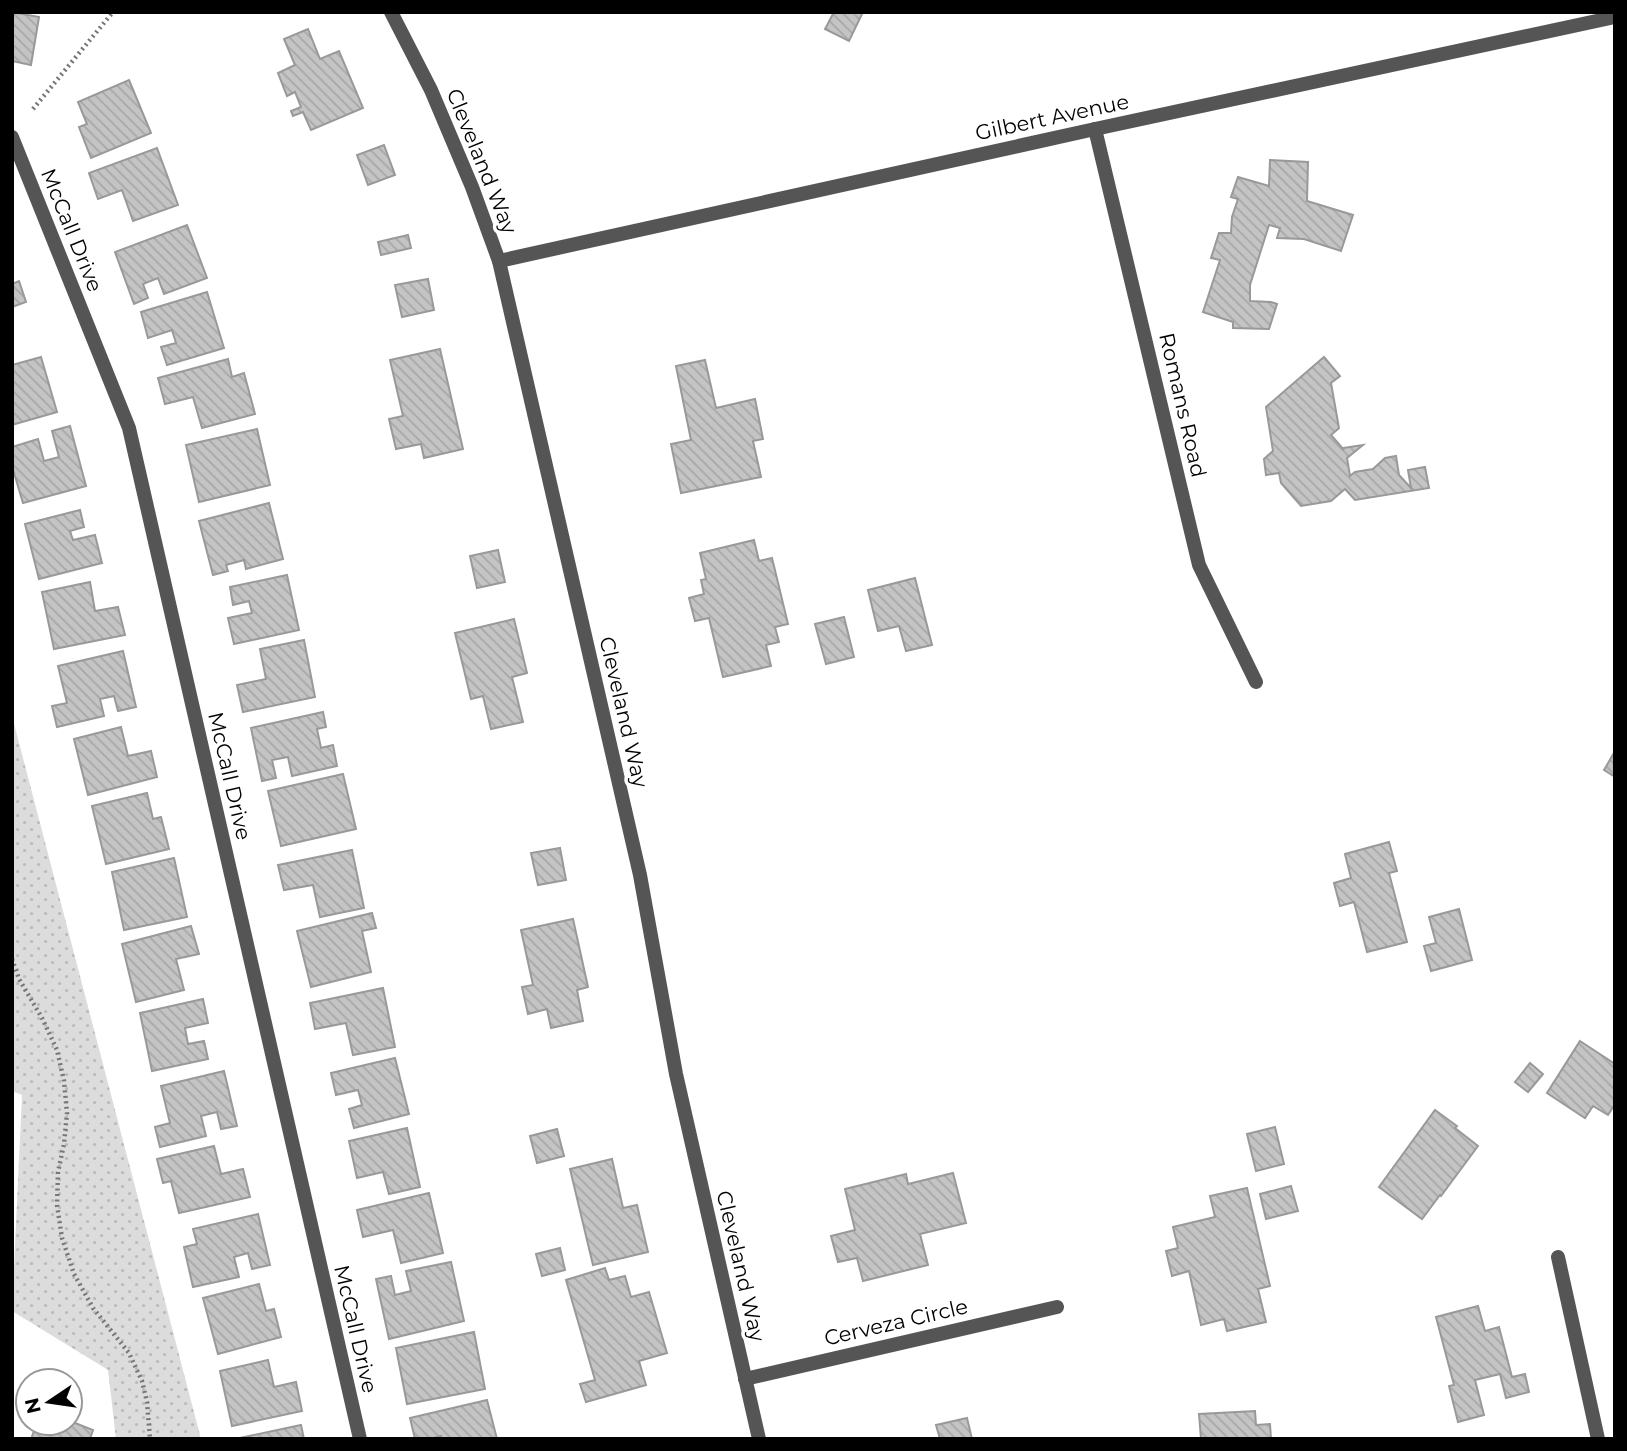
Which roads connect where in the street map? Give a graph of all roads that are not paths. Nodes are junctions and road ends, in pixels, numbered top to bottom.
1 (391, 12) edge
2 (1615, 17) edge
3 (1095, 129) junction
4 (12, 137) edge
5 (499, 261) junction
6 (1256, 682) dead end
7 (1558, 1257) dead end
8 (1056, 1307) dead end
9 (745, 1379) junction
10 (360, 1439) edge
11 (759, 1439) edge
12 (1598, 1439) edge

1 - 5 street, Cleveland Way
2 - 3 street, Gilbert Avenue
3 - 5 street, Gilbert Avenue
3 - 6 street, Romans Road
4 - 10 street, McCall Drive
5 - 9 street, Cleveland Way
7 - 12 street
8 - 9 street, Cerveza Circle
9 - 11 street, Cleveland Way

